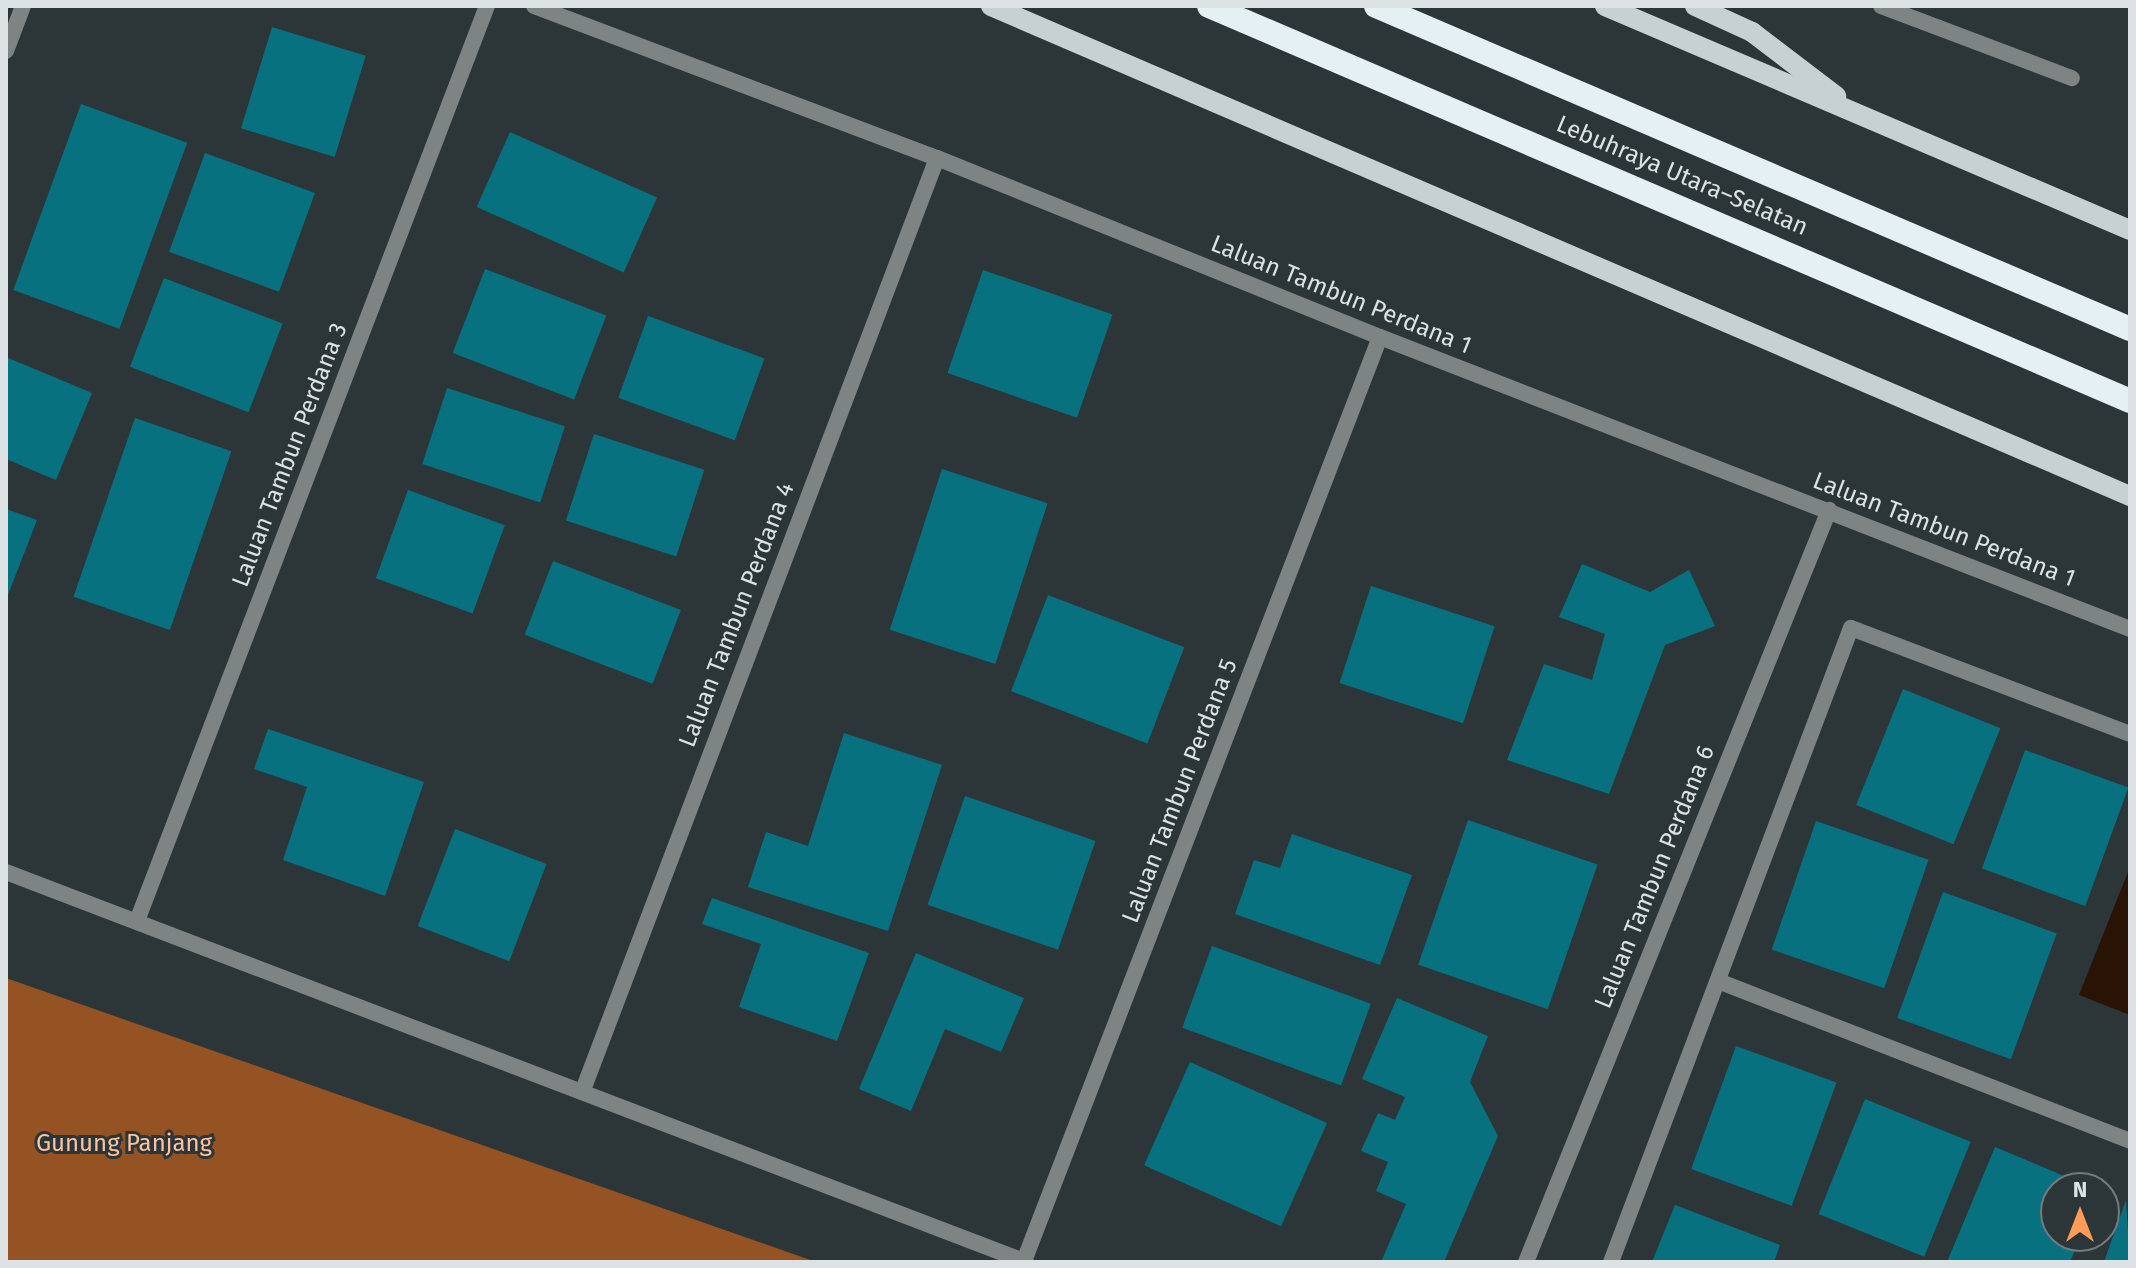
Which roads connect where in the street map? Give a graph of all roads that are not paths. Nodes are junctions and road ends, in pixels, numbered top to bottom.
1 (23, 6) edge
2 (487, 6) edge
3 (534, 6) edge
4 (991, 6) edge
5 (1209, 6) edge
6 (1376, 6) edge
7 (1605, 6) edge
8 (1695, 6) edge
9 (1881, 6) edge
10 (6, 51) edge
11 (2072, 78) dead end
12 (1862, 116) junction
13 (937, 158) junction
14 (2130, 230) edge
15 (2130, 329) edge
16 (1380, 337) junction
17 (2130, 401) edge
18 (2130, 496) edge
19 (1829, 510) junction
20 (2130, 629) edge
21 (2130, 734) edge
22 (6, 872) edge
23 (137, 921) junction
24 (1718, 981) junction
25 (583, 1090) junction
26 (2130, 1141) edge
27 (1025, 1262) edge
28 (1526, 1262) edge
29 (1611, 1262) edge

1 - 10 street
2 - 23 street, Laluan Tambun Perdana 3
3 - 13 street, Laluan Tambun Perdana 1
4 - 18 main road
5 - 17 highway, Lebuhraya Utara–Selatan
6 - 15 highway, Lebuhraya Utara–Selatan
7 - 12 main road
8 - 12 main road
9 - 11 street
12 - 14 main road
13 - 16 street, Laluan Tambun Perdana 1
13 - 25 street, Laluan Tambun Perdana 4
16 - 19 street, Laluan Tambun Perdana 1
16 - 27 street, Laluan Tambun Perdana 5
19 - 20 street, Laluan Tambun Perdana 1
19 - 28 street, Laluan Tambun Perdana 6
21 - 24 street
22 - 23 street
23 - 25 street
24 - 26 street
24 - 29 street
25 - 27 street

